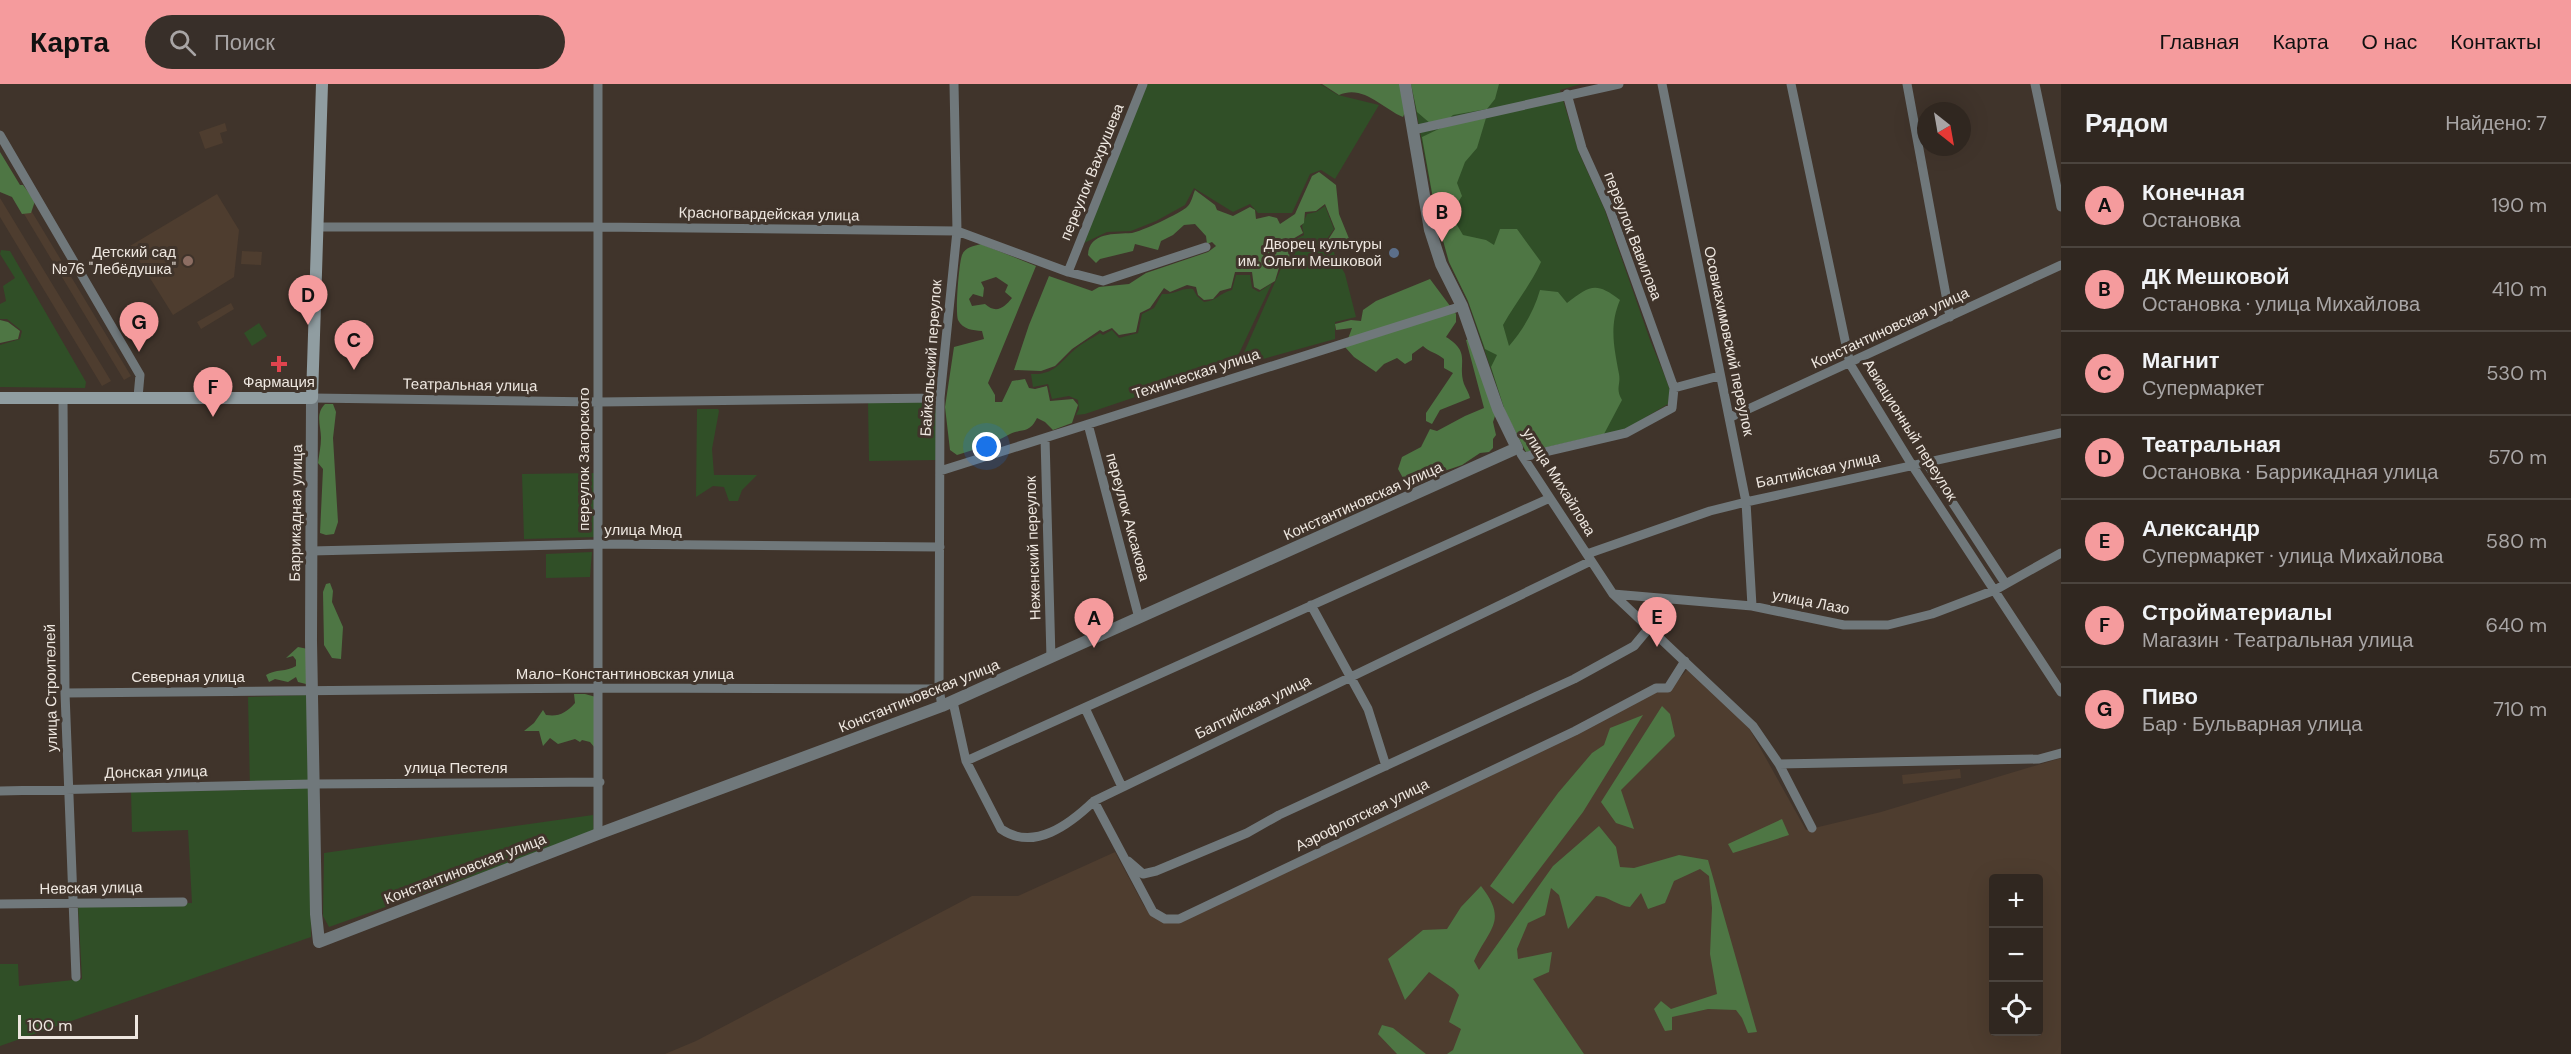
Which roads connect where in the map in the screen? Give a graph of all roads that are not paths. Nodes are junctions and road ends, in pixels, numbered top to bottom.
1 (322, 84) edge
2 (598, 84) edge
3 (954, 84) edge
4 (1143, 84) edge
5 (1405, 84) edge
6 (1619, 84) edge
7 (1662, 84) edge
8 (1791, 84) edge
9 (1907, 84) edge
10 (2036, 84) edge
11 (1567, 94) junction
12 (1413, 130) junction
13 (0, 135) edge
14 (2061, 207) edge
15 (317, 227) junction
16 (598, 227) junction
17 (957, 231) junction
18 (1206, 247) dead end
19 (2061, 265) edge
20 (1068, 272) junction
21 (1462, 306) junction
22 (1950, 317) junction
23 (1850, 364) junction
24 (1719, 375) junction
25 (1674, 388) junction
26 (138, 397) junction
27 (0, 398) edge
28 (63, 398) junction
29 (312, 398) junction
30 (940, 398) junction
31 (599, 402) junction
32 (1731, 417) junction
33 (1088, 424) junction
34 (2061, 433) edge
35 (1045, 438) junction
36 (1520, 452) junction
37 (1926, 462) junction
38 (1912, 465) junction
39 (940, 471) junction
40 (1550, 498) junction
41 (1746, 502) junction
42 (600, 544) junction
43 (940, 548) junction
44 (311, 551) junction
45 (2061, 553) edge
46 (1589, 558) junction
47 (2005, 583) junction
48 (1995, 590) junction
49 (1613, 594) junction
50 (1311, 605) junction
51 (1752, 606) junction
52 (1139, 618) junction
53 (1649, 628) junction
54 (1051, 658) junction
55 (1684, 661) junction
56 (1352, 676) junction
57 (598, 688) junction
58 (939, 689) junction
59 (312, 691) junction
60 (2061, 692) edge
61 (64, 693) junction
62 (947, 704) junction
63 (1085, 708) junction
64 (2061, 753) edge
65 (966, 761) junction
66 (1779, 764) junction
67 (1386, 766) junction
68 (600, 782) junction
69 (313, 784) junction
70 (1122, 787) junction
71 (69, 788) junction
72 (0, 791) edge
73 (1094, 801) junction
74 (1812, 828) dead end
75 (598, 834) junction
76 (1124, 857) junction
77 (183, 902) dead end
78 (74, 903) junction
79 (0, 904) edge
80 (319, 942) joint
81 (76, 977) dead end

1 - 15 main road, Баррикадная улица
2 - 16 street, переулок Загорского
3 - 17 street, Байкальский переулок
4 - 20 street, переулок Вахрушева
5 - 12 street, улица Михайлова
6 - 11 street
7 - 24 street, Осовиахимовский переулок
8 - 23 street, Авиационный переулок
9 - 22 street
10 - 14 street
11 - 12 street
11 - 25 street, переулок Вавилова
12 - 21 street, улица Михайлова
13 - 26 street
15 - 16 street, Красногвардейская улица
15 - 29 main road, Баррикадная улица
16 - 17 street, Красногвардейская улица
16 - 31 street, переулок Загорского
17 - 20 street, Красногвардейская улица
17 - 30 street, Байкальский переулок
18 - 20 street, Красногвардейская улица
19 - 22 street, Константиновская улица
21 - 33 street, Техническая улица
21 - 36 street, улица Михайлова
22 - 23 street, Константиновская улица
23 - 32 street, Константиновская улица
23 - 38 street, Авиационный переулок
24 - 25 street
24 - 32 street, Осовиахимовский переулок
25 - 36 street, Константиновская улица
26 - 28 main road, Театральная улица
26 - 29 main road, Театральная улица
27 - 28 main road, Театральная улица
28 - 61 street, улица Строителей
29 - 31 street, Театральная улица
29 - 44 street, Баррикадная улица
30 - 31 street, Театральная улица
30 - 39 street, Байкальский переулок
31 - 42 street, переулок Загорского
32 - 41 street, Осовиахимовский переулок
33 - 35 street, Техническая улица
33 - 52 street, переулок Аксакова
34 - 37 street, Балтийская улица
35 - 39 street, Техническая улица
35 - 54 street, Неженский переулок
36 - 40 street, улица Михайлова
36 - 52 street, Константиновская улица
37 - 38 street, Балтийская улица
37 - 47 street, Авиационный переулок
38 - 41 street, Балтийская улица
38 - 48 street, Авиационный переулок
39 - 43 street, Байкальский переулок
40 - 46 street, улица Михайлова
40 - 50 street
41 - 46 street, Балтийская улица
41 - 51 street, Осовиахимовский переулок
42 - 43 street, улица Мюд
42 - 44 street, улица Мюд
42 - 57 street, переулок Загорского
43 - 58 street, Байкальский переулок
44 - 59 street, Баррикадная улица
45 - 47 street, улица Лазо
46 - 49 street, улица Михайлова
46 - 56 street, Балтийская улица
47 - 48 street, улица Лазо
48 - 51 street, улица Лазо
48 - 60 street, Авиационный переулок
49 - 51 street, улица Лазо
49 - 53 street, улица Михайлова
50 - 56 street
50 - 63 street
52 - 54 street, Константиновская улица
53 - 55 street, улица Михайлова
53 - 67 street
54 - 62 street, Константиновская улица
55 - 66 street, улица Михайлова
55 - 76 street, Аэрофлотская улица
56 - 67 street
56 - 70 street, Балтийская улица
57 - 58 street, Мало-Константиновская улица
57 - 59 street, Мало-Константиновская улица
57 - 68 street, переулок Загорского
58 - 62 street, Байкальский переулок
59 - 61 street, Северная улица
59 - 69 street, Баррикадная улица
61 - 71 street, улица Строителей
62 - 65 street, Байкальский переулок
62 - 75 street, Константиновская улица
63 - 65 street
63 - 70 street
64 - 66 street
65 - 73 street, Балтийская улица
66 - 74 street, улица Михайлова
67 - 76 street
68 - 69 street, улица Пестеля
68 - 75 street, переулок Загорского
69 - 71 street, Донская улица
69 - 80 street, Баррикадная улица
70 - 73 street, Балтийская улица
71 - 72 street, Донская улица
71 - 78 street, улица Строителей
73 - 76 street, Аэрофлотская улица
75 - 80 street, Константиновская улица
77 - 78 street, Невская улица
78 - 79 street, Невская улица
78 - 81 street, улица Строителей

